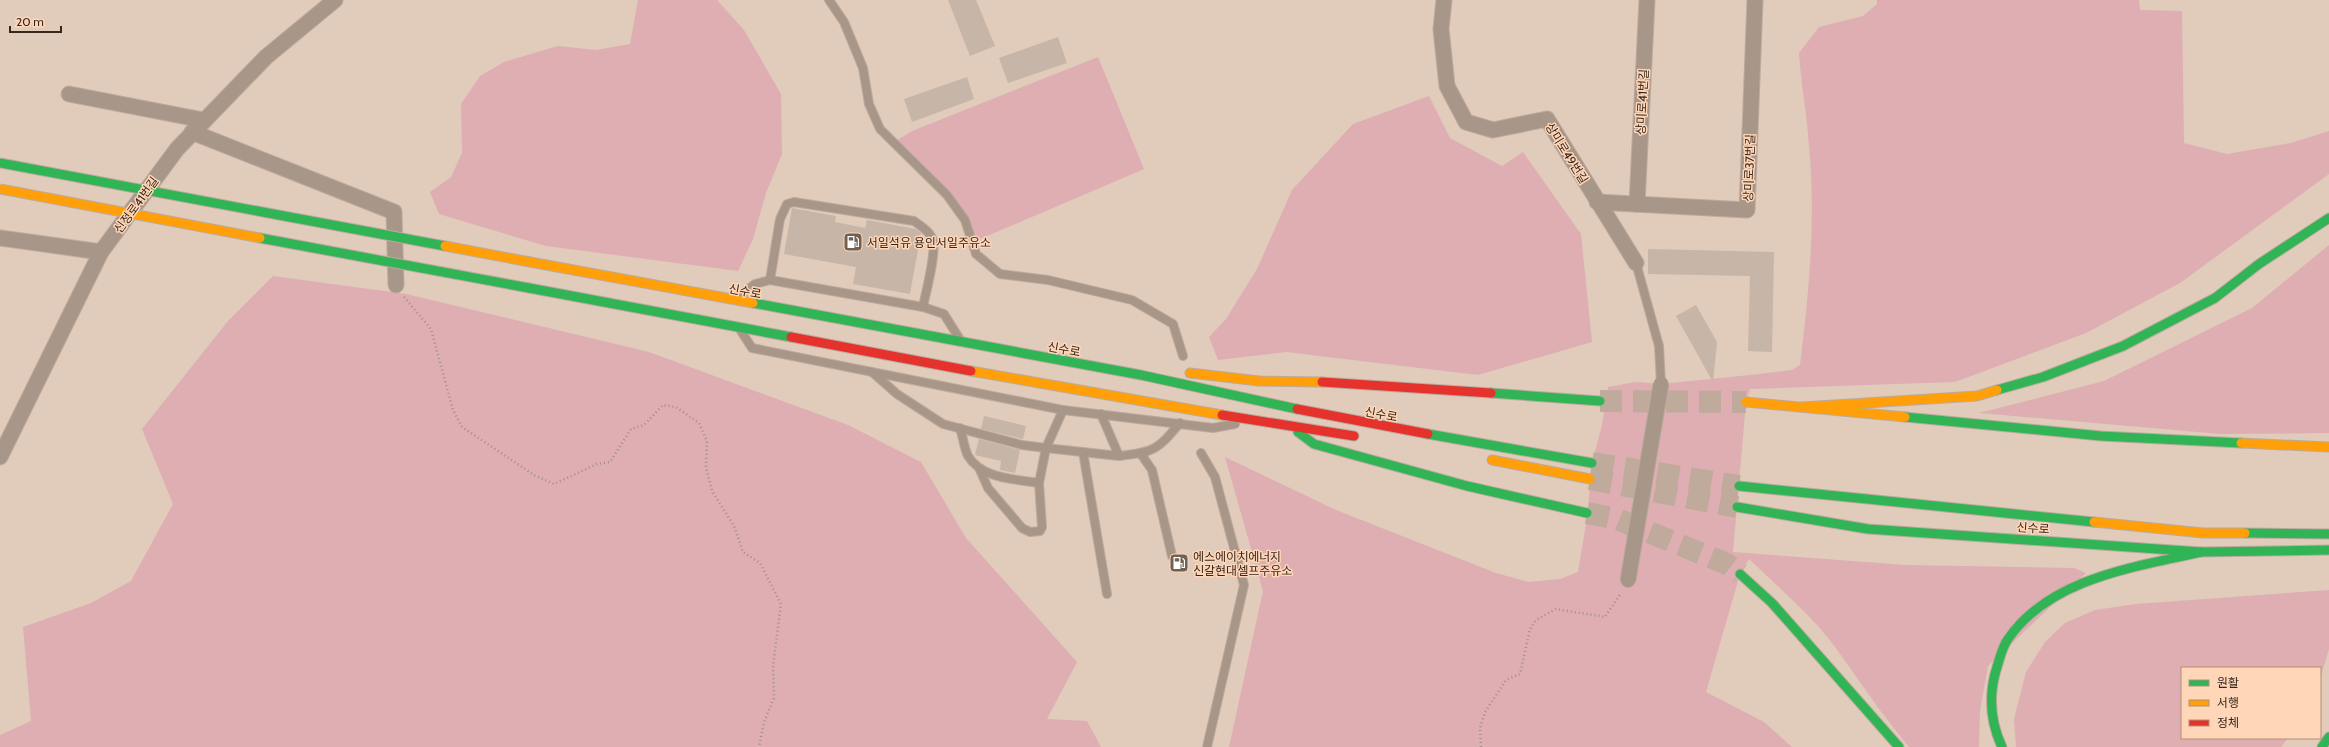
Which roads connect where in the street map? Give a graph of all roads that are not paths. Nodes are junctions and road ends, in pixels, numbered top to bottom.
1 (830, 0) edge
2 (1444, 0) edge
3 (1647, 0) edge
4 (1755, 0) edge
5 (329, 2) edge
6 (69, 94) dead end
7 (204, 120) junction
8 (192, 132) junction
9 (0, 163) edge
10 (0, 189) edge
11 (1597, 202) junction
12 (1637, 204) junction
13 (2329, 218) edge
14 (0, 238) edge
15 (101, 252) junction
16 (1636, 263) joint
17 (770, 280) junction
18 (396, 285) road end
19 (733, 301) junction
20 (923, 306) junction
21 (738, 327) junction
22 (961, 342) junction
23 (1183, 356) dead end
24 (871, 372) junction
25 (1142, 375) junction
26 (1661, 384) joint
27 (1600, 402) tunnel mouth
28 (1746, 402) tunnel mouth
29 (1802, 407) junction
30 (1063, 410) junction
31 (1101, 414) junction
32 (1264, 420) junction
33 (1180, 423) junction
34 (1285, 424) junction
35 (960, 428) junction
36 (1362, 437) dead end
37 (2329, 447) edge
38 (1046, 448) junction
39 (1083, 452) junction
40 (1201, 452) dead end
41 (1141, 454) junction
42 (0, 456) edge
43 (1119, 456) junction
44 (1484, 459) dead end
45 (1592, 463) tunnel mouth
46 (980, 470) junction
47 (1590, 480) tunnel mouth
48 (1039, 483) junction
49 (1739, 486) tunnel mouth
50 (1737, 507) tunnel mouth
51 (1587, 513) tunnel mouth
52 (2329, 534) edge
53 (2329, 550) edge
54 (2201, 552) junction
55 (1172, 556) dead end
56 (1740, 574) tunnel mouth
57 (1628, 580) road end
58 (1107, 594) dead end
59 (2329, 737) edge
60 (1207, 747) edge
61 (1899, 747) edge
62 (2002, 747) edge
63 (2322, 747) edge

1 - 23 lane
2 - 11 street, 상미로49번길
3 - 12 street, 상미로41번길
4 - 12 street, 상미로37번길
5 - 7 street, 신정로41번길
6 - 7 street
7 - 8 street, 신정로41번길
8 - 15 street, 신정로41번길
8 - 18 street
9 - 19 main road, 신수로, bridge
10 - 21 main road, bridge
11 - 12 street, 상미로37번길
11 - 16 street, 상미로49번길
13 - 29 main road
14 - 15 street
15 - 42 street, 신정로41번길
16 - 26 lane
17 - 19 lane
17 - 20 lane
17 - 20 lane
19 - 22 main road, 신수로
20 - 22 lane
21 - 24 lane
21 - 32 main road
22 - 25 main road, 신수로
24 - 30 lane
24 - 35 lane
25 - 27 main road
25 - 45 main road, 신수로
26 - 57 street, bridge
28 - 29 main road
29 - 37 main road
30 - 31 lane
30 - 38 lane
31 - 33 lane
31 - 43 lane
32 - 33 lane
32 - 34 main road
33 - 41 lane
34 - 36 main road
34 - 51 main road
35 - 38 lane
35 - 46 lane
38 - 39 lane
38 - 48 lane
39 - 43 lane
39 - 58 lane
40 - 60 lane
41 - 43 lane
41 - 55 lane
44 - 47 main road
46 - 48 lane
46 - 48 lane
49 - 52 main road, 신수로
50 - 54 main road, 신수로
53 - 54 main road, 신수로
54 - 62 main road
56 - 61 main road
59 - 63 main road

